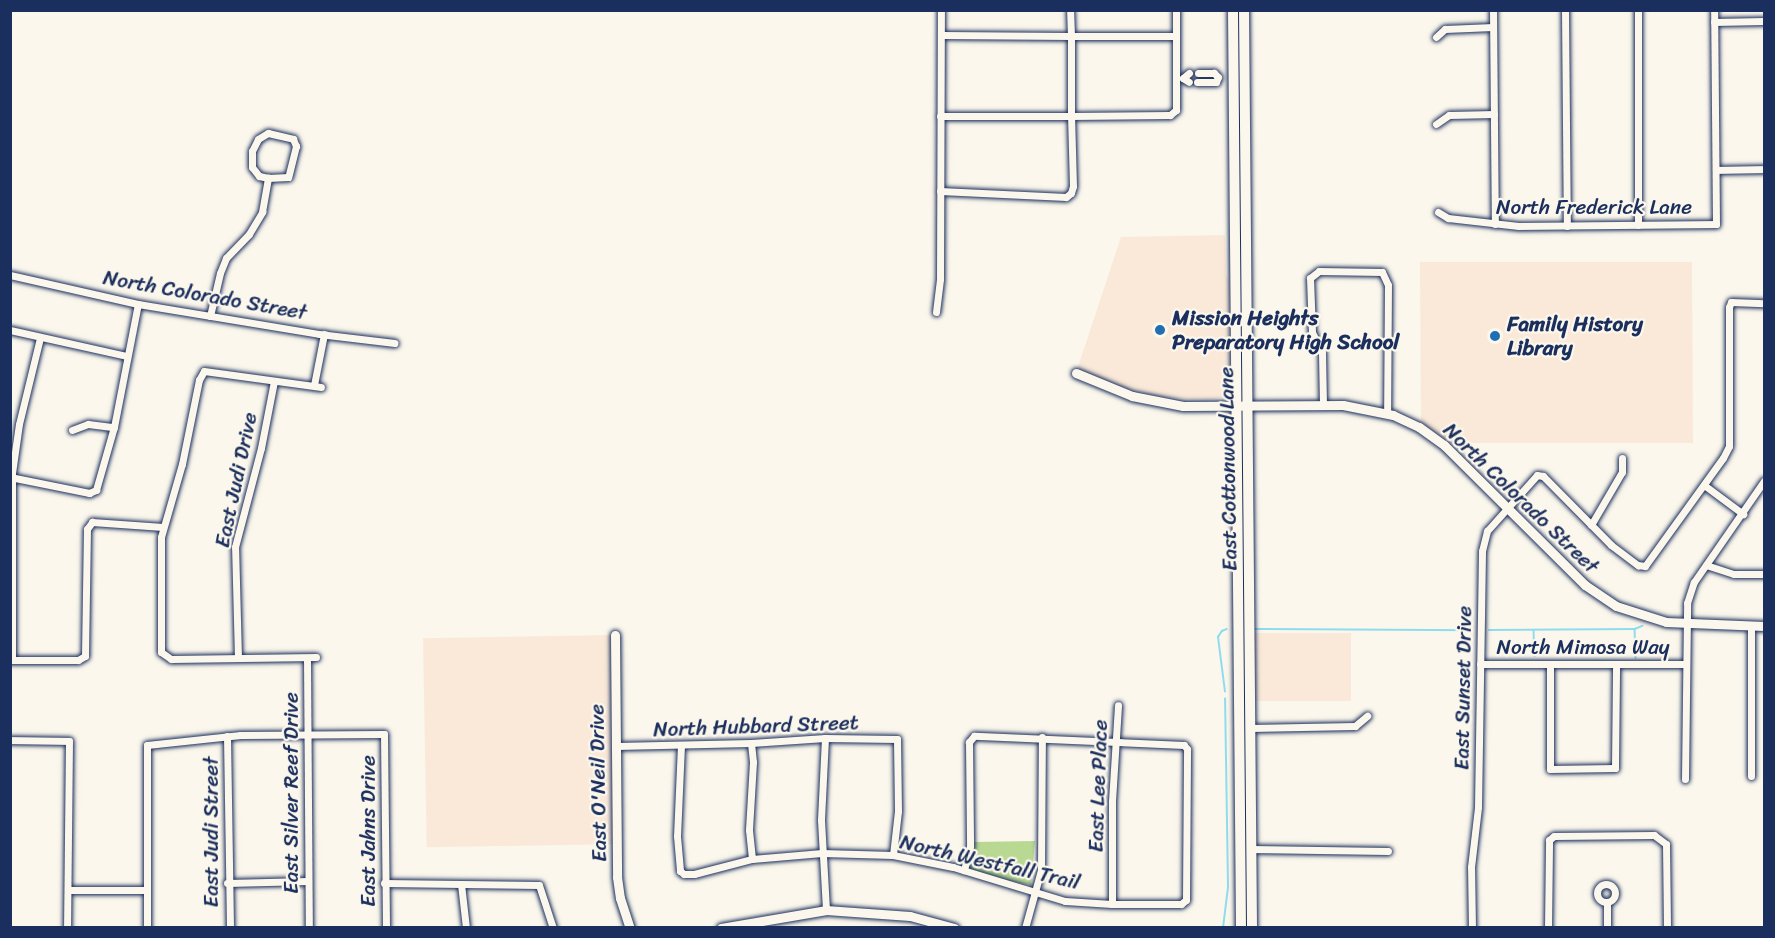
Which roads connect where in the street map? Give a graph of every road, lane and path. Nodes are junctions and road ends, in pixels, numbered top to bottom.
1 (941, 10) edge
2 (1070, 10) edge
3 (1176, 10) edge
4 (1233, 10) edge
5 (1245, 10) edge
6 (1493, 10) edge
7 (1565, 10) edge
8 (1638, 10) edge
9 (1714, 10) edge
10 (1764, 21) edge
11 (1714, 22) junction
12 (1493, 27) junction
13 (941, 35) junction
14 (1071, 36) junction
15 (1176, 36) junction
16 (1436, 37) dead end
17 (1192, 77) junction
18 (1234, 77) junction
19 (1494, 114) junction
20 (940, 116) junction
21 (1071, 116) junction
22 (1436, 124) dead end
23 (1764, 169) edge
24 (1716, 170) junction
25 (268, 178) junction
26 (940, 190) junction
27 (1438, 212) dead end
28 (1495, 224) junction
29 (1638, 225) junction
30 (1566, 226) junction
31 (10, 275) edge
32 (1764, 303) edge
33 (138, 304) junction
34 (936, 312) dead end
35 (210, 316) junction
36 (10, 330) edge
37 (324, 334) junction
38 (39, 338) junction
39 (394, 343) dead end
40 (126, 356) junction
41 (1076, 374) dead end
42 (274, 381) junction
43 (1323, 405) junction
44 (1241, 406) junction
45 (1387, 414) junction
46 (114, 427) junction
47 (72, 430) dead end
48 (1622, 458) dead end
49 (11, 477) edge
50 (1764, 481) edge
51 (1704, 485) junction
52 (1507, 508) junction
53 (1743, 514) junction
54 (1591, 525) junction
55 (163, 527) junction
56 (1706, 565) junction
57 (1764, 574) edge
58 (1686, 623) junction
59 (1751, 626) junction
60 (1764, 626) edge
61 (615, 635) dead end
62 (316, 657) dead end
63 (238, 658) junction
64 (307, 658) junction
65 (11, 660) edge
66 (1480, 664) junction
67 (1550, 664) junction
68 (1616, 664) junction
69 (1686, 664) junction
70 (1118, 705) dead end
71 (1366, 716) dead end
72 (1250, 728) junction
73 (308, 734) junction
74 (227, 736) junction
75 (1042, 737) junction
76 (825, 738) junction
77 (10, 740) edge
78 (751, 743) junction
79 (1116, 743) junction
80 (681, 745) junction
81 (616, 746) junction
82 (1751, 776) dead end
83 (1685, 778) dead end
84 (1251, 849) junction
85 (1388, 851) dead end
86 (822, 853) junction
87 (893, 855) junction
88 (752, 859) junction
89 (964, 870) junction
90 (308, 881) junction
91 (227, 883) junction
92 (384, 883) junction
93 (461, 884) junction
94 (68, 890) junction
95 (147, 890) junction
96 (1036, 891) junction
97 (1607, 902) dead end
98 (1112, 904) junction
99 (825, 910) junction
100 (67, 927) edge
101 (147, 927) edge
102 (230, 927) edge
103 (309, 927) edge
104 (386, 927) edge
105 (466, 927) edge
106 (552, 927) edge
107 (630, 927) edge
108 (720, 927) edge
109 (954, 927) edge
110 (1025, 927) edge
111 (1241, 927) edge
112 (1252, 927) edge
113 (1472, 927) edge
114 (1548, 927) edge
115 (1607, 927) edge
116 (1667, 927) edge

1 - 13 street
2 - 14 street
3 - 15 street
4 - 18 main road, East Cottonwood Lane
5 - 44 main road, East Cottonwood Lane
6 - 12 street
7 - 30 street
8 - 29 street
9 - 11 street
10 - 11 street
11 - 24 street
12 - 16 street
12 - 19 street
13 - 14 street
13 - 20 street
14 - 15 street
14 - 21 street
15 - 17 street
17 - 18 street
17 - 21 street
18 - 44 main road, East Cottonwood Lane
19 - 22 street
19 - 28 street
20 - 21 street
20 - 26 street
21 - 26 street
23 - 24 street
24 - 29 street, North Frederick Lane
25 - 25 street
25 - 35 street
26 - 34 street
27 - 28 street, North Frederick Lane
28 - 30 street, North Frederick Lane
29 - 30 street, North Frederick Lane
31 - 33 street, North Colorado Street
32 - 51 street
33 - 35 street, North Colorado Street
33 - 40 street
35 - 37 street, North Colorado Street
36 - 38 street
37 - 39 street, North Colorado Street
37 - 42 street
38 - 40 street
38 - 49 street
40 - 46 street
41 - 44 street, North Colorado Street
42 - 55 street
42 - 63 street, East Judi Drive
43 - 44 street, North Colorado Street
43 - 45 street, North Colorado Street
43 - 45 street
44 - 72 main road, East Cottonwood Lane
44 - 111 main road, East Cottonwood Lane
45 - 52 street, North Colorado Street
46 - 47 street
46 - 49 street
48 - 54 street
49 - 65 street
50 - 53 street
51 - 53 street
51 - 54 street
52 - 54 street, East Sunset Drive
52 - 58 street, North Colorado Street
52 - 66 street, East Sunset Drive
53 - 56 street
55 - 63 street
55 - 65 street
56 - 57 street
56 - 58 street
58 - 59 street, North Colorado Street
58 - 69 street
59 - 60 street, North Colorado Street
59 - 82 street
61 - 81 street, East O'Neil Drive
62 - 64 street
63 - 64 street
64 - 73 street, East Silver Reef Drive
66 - 67 street, North Mimosa Way
66 - 113 street, East Sunset Drive
67 - 68 street, North Mimosa Way
67 - 68 street
68 - 69 street, North Mimosa Way
69 - 83 street
70 - 79 street, East Lee Place
71 - 72 street
72 - 84 main road, East Cottonwood Lane
73 - 74 street
73 - 90 street, East Silver Reef Drive
73 - 92 street, East Jahns Drive
74 - 91 street, East Judi Street
74 - 95 street
75 - 79 street
75 - 89 street
75 - 96 street
76 - 78 street, North Hubbard Street
76 - 86 street
76 - 87 street, North Hubbard Street
77 - 94 street
78 - 80 street, North Hubbard Street
78 - 88 street
79 - 98 street, East Lee Place
79 - 98 street, North Westfall Trail
80 - 81 street, North Hubbard Street
80 - 88 street, North Westfall Trail
81 - 107 street, East O'Neil Drive
84 - 85 street
84 - 112 main road, East Cottonwood Lane
86 - 87 street, North Westfall Trail
86 - 88 street, North Westfall Trail
86 - 99 street
87 - 89 street, North Westfall Trail
89 - 96 street, North Westfall Trail
90 - 91 street
90 - 103 street, East Silver Reef Drive
91 - 102 street, East Judi Street
92 - 93 street
92 - 104 street, East Jahns Drive
93 - 105 street
93 - 106 street
94 - 95 street
94 - 100 street
95 - 101 street
96 - 98 street, North Westfall Trail
96 - 110 street
97 - 115 street
99 - 108 street
99 - 109 street
114 - 116 street

